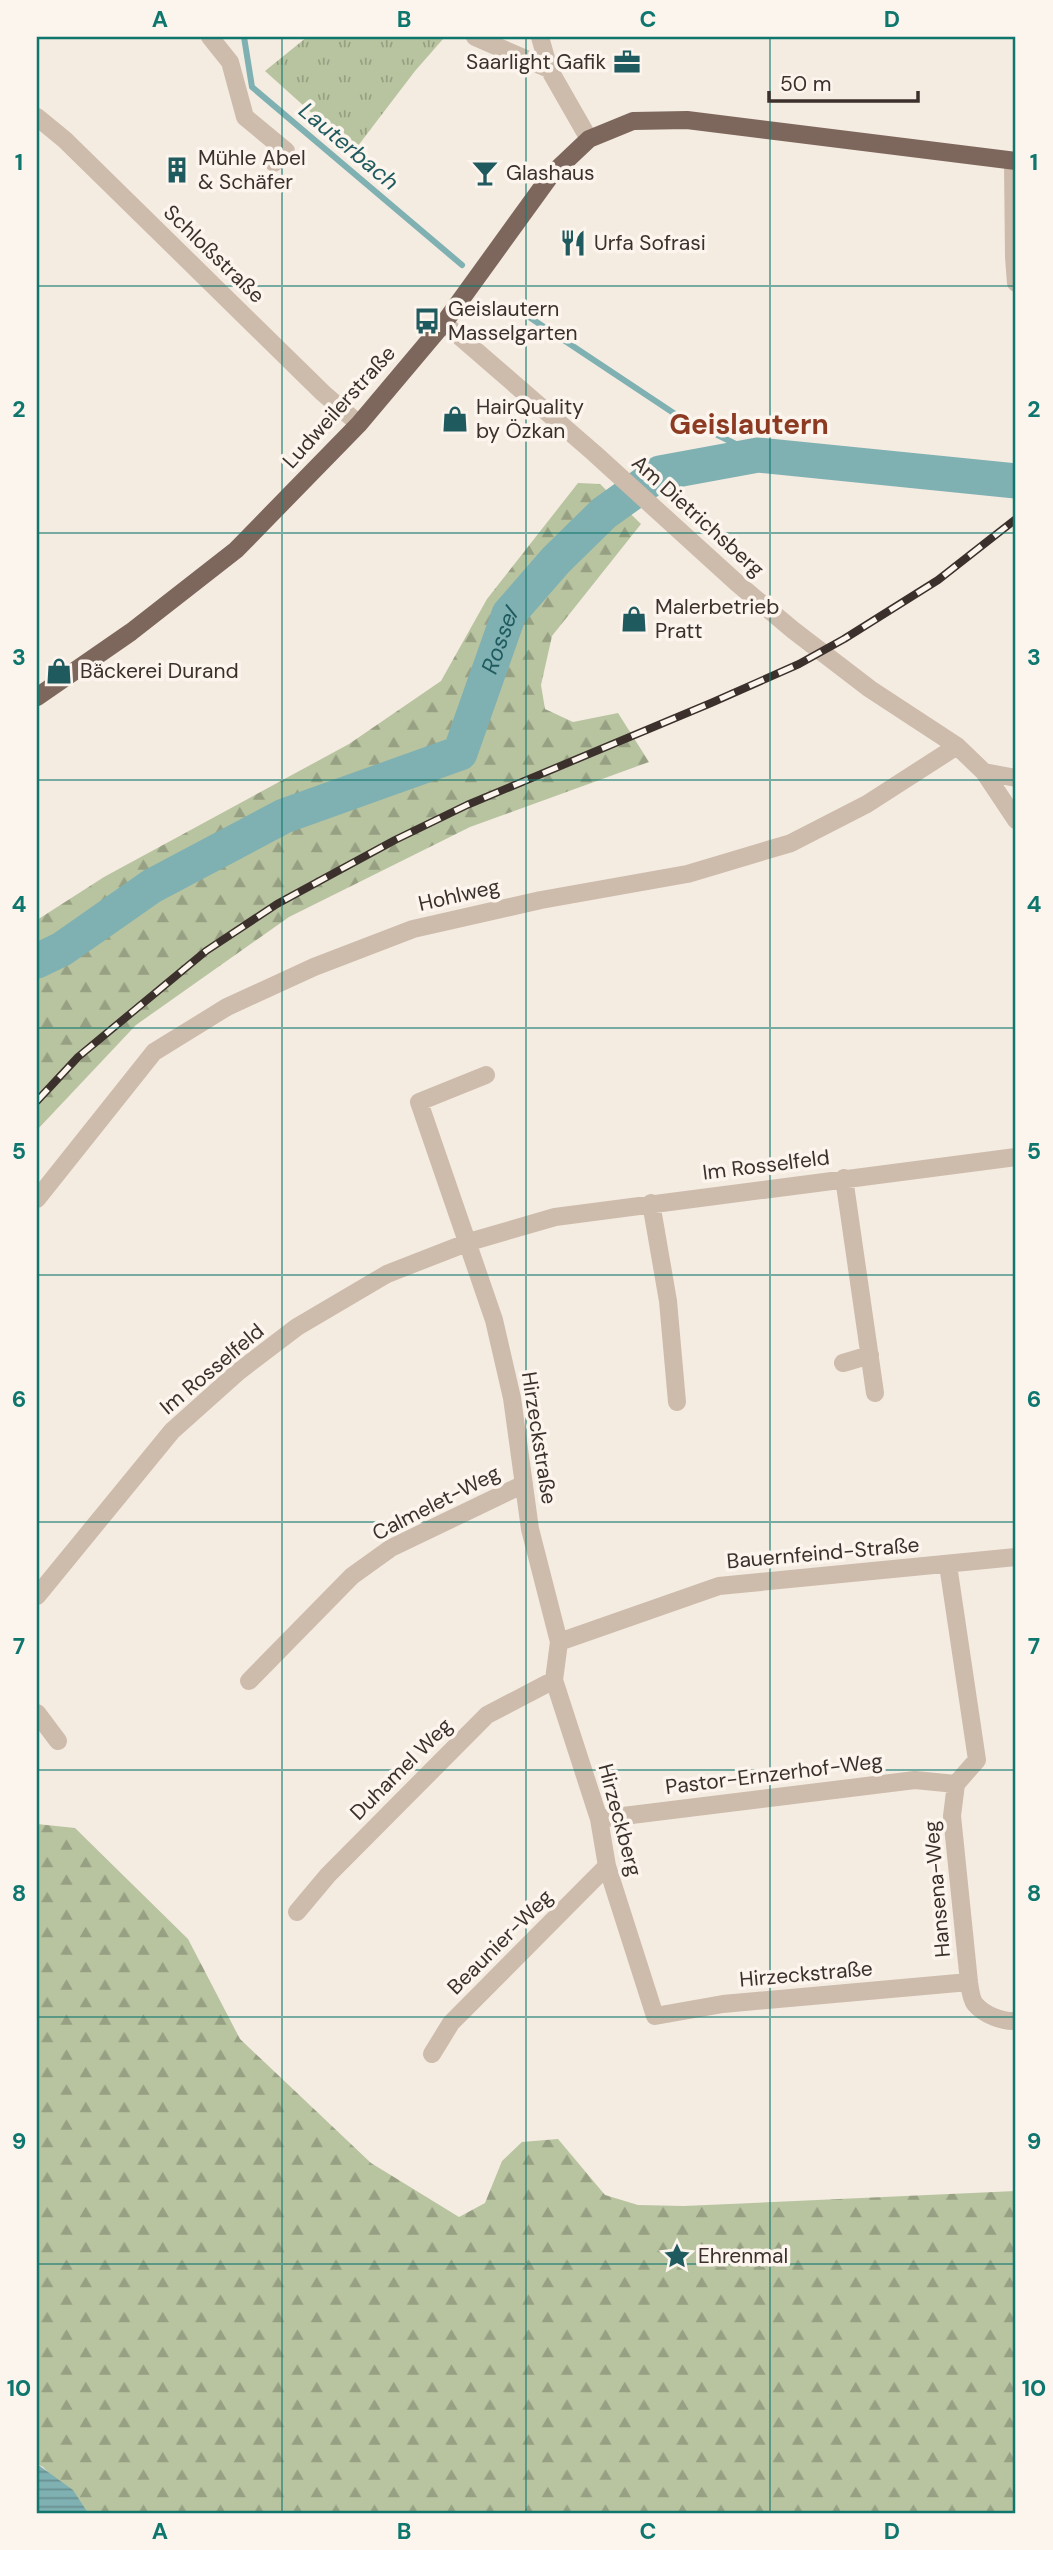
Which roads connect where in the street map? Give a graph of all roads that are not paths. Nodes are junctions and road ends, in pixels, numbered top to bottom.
1 (210, 37) edge
2 (475, 37) edge
3 (540, 37) edge
4 (549, 69) junction
5 (37, 117) edge
6 (589, 139) junction
7 (1014, 162) edge
8 (274, 163) dead end
9 (1016, 283) edge
10 (444, 323) junction
11 (359, 424) junction
12 (37, 697) edge
13 (957, 746) junction
14 (984, 772) junction
15 (1016, 778) edge
16 (1016, 820) edge
17 (486, 1075) dead end
18 (1016, 1157) edge
19 (845, 1178) junction
20 (37, 1199) edge
21 (651, 1203) junction
22 (469, 1242) junction
23 (870, 1355) junction
24 (843, 1363) dead end
25 (875, 1393) dead end
26 (677, 1402) dead end
27 (524, 1484) junction
28 (1016, 1557) edge
29 (948, 1564) junction
30 (37, 1596) edge
31 (559, 1642) junction
32 (554, 1680) junction
33 (249, 1681) dead end
34 (37, 1713) edge
35 (58, 1741) dead end
36 (956, 1784) junction
37 (599, 1819) junction
38 (607, 1866) junction
39 (297, 1912) dead end
40 (969, 1982) junction
41 (653, 2009) joint
42 (1016, 2021) edge
43 (432, 2054) dead end

1 - 8 street
2 - 4 street
3 - 4 street
4 - 6 street
5 - 11 street, Schloßstraße
6 - 7 main road, Ludweilerstraße
6 - 10 main road, Ludweilerstraße
7 - 9 street
10 - 11 main road, Ludweilerstraße
10 - 13 street, Am Dietrichsberg
11 - 12 main road, Ludweilerstraße
13 - 14 street, Am Dietrichsberg
13 - 20 street, Hohlweg
14 - 15 street
14 - 16 street, Am Dietrichsberg
17 - 22 street
18 - 19 street, Im Rosselfeld
19 - 21 street, Im Rosselfeld
19 - 23 street, Im Rosselfeld
21 - 22 street, Im Rosselfeld
21 - 26 street
22 - 27 street, Hirzeckstraße
22 - 30 street, Im Rosselfeld
23 - 24 street
23 - 25 street, Im Rosselfeld
27 - 31 street, Hirzeckstraße
27 - 33 street, Calmelet-Weg
28 - 29 street, Bauernfeind-Straße
29 - 31 street, Bauernfeind-Straße
29 - 36 street
31 - 32 street, Hirzeckberg
32 - 37 street, Hirzeckberg
32 - 39 street, Duhamel Weg
34 - 35 street
36 - 37 street, Pastor-Ernzerhof-Weg
36 - 40 street, Hansena-Weg
37 - 38 street, Hirzeckberg
38 - 41 street, Hirzeckberg
38 - 43 street, Beaunier-Weg
40 - 41 street, Hirzeckstraße
40 - 42 street, Hansena-Weg

